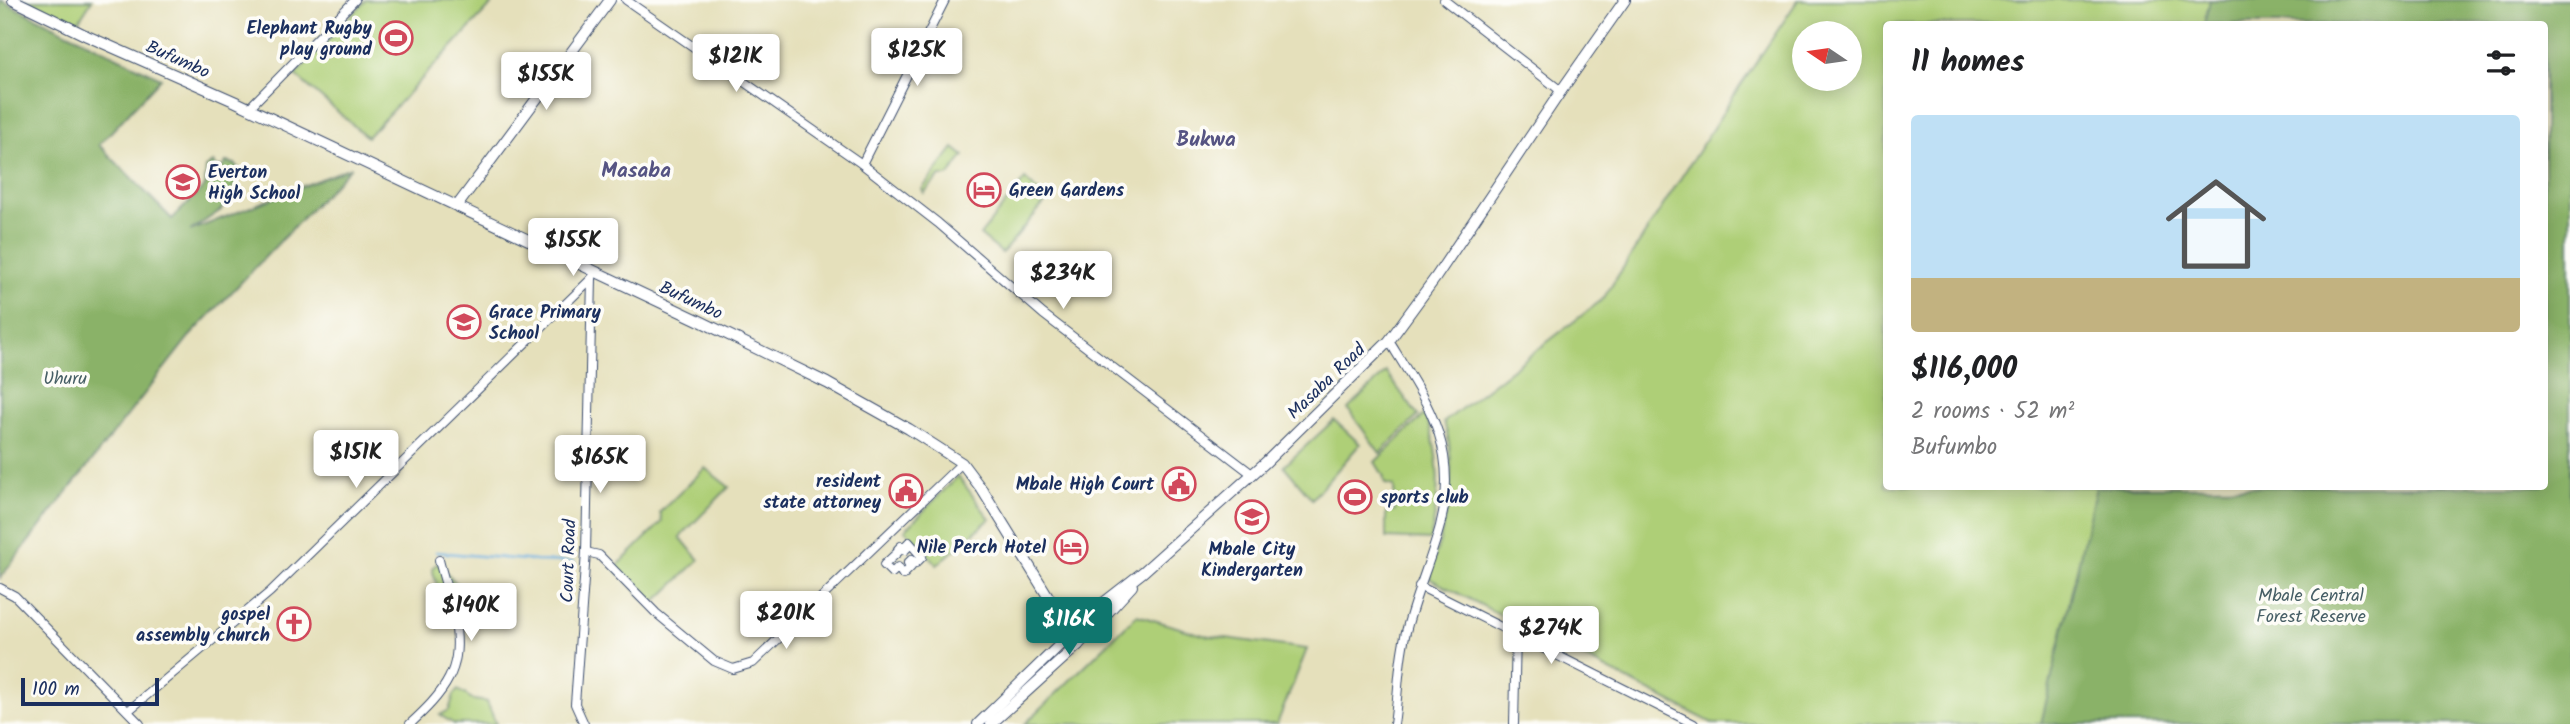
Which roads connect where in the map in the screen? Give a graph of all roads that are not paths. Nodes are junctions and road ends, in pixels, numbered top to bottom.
1 (13, 0) edge
2 (355, 0) edge
3 (610, 0) edge
4 (626, 0) edge
5 (933, 0) edge
6 (1444, 0) edge
7 (1625, 0) edge
8 (944, 3) edge
9 (1561, 91) junction
10 (249, 108) junction
11 (862, 164) junction
12 (457, 206) junction
13 (592, 274) junction
14 (1389, 341) junction
15 (962, 463) junction
16 (1252, 474) junction
17 (586, 552) junction
18 (922, 557) joint
19 (439, 560) dead end
20 (1143, 572) junction
21 (1419, 586) junction
22 (0, 588) edge
23 (1516, 633) junction
24 (1070, 635) junction
25 (1078, 645) junction
26 (128, 711) junction
27 (140, 724) edge
28 (410, 724) edge
29 (584, 724) edge
30 (978, 724) edge
31 (991, 724) edge
32 (1394, 724) edge
33 (1514, 724) edge
34 (1694, 724) edge

1 - 10 street, Bufumbo
2 - 10 street
3 - 12 street
4 - 11 street
5 - 8 street
6 - 9 street
7 - 9 street, Masaba Road
8 - 11 street
9 - 14 street, Masaba Road
10 - 12 street, Bufumbo
11 - 16 street
12 - 13 street, Bufumbo
13 - 15 street, Bufumbo
13 - 17 street, Court Road
13 - 26 street
14 - 16 street, Masaba Road
14 - 21 street
15 - 17 street
15 - 24 street, Bufumbo
16 - 20 street, Masaba Road
17 - 29 street, Court Road
18 - 18 street
19 - 28 street
20 - 24 street, Masaba Road
20 - 25 street
21 - 23 street
21 - 32 street
22 - 26 street
23 - 33 street
23 - 34 street
24 - 25 street, Bufumbo
24 - 30 street, Masaba Road
25 - 31 street
26 - 27 street

